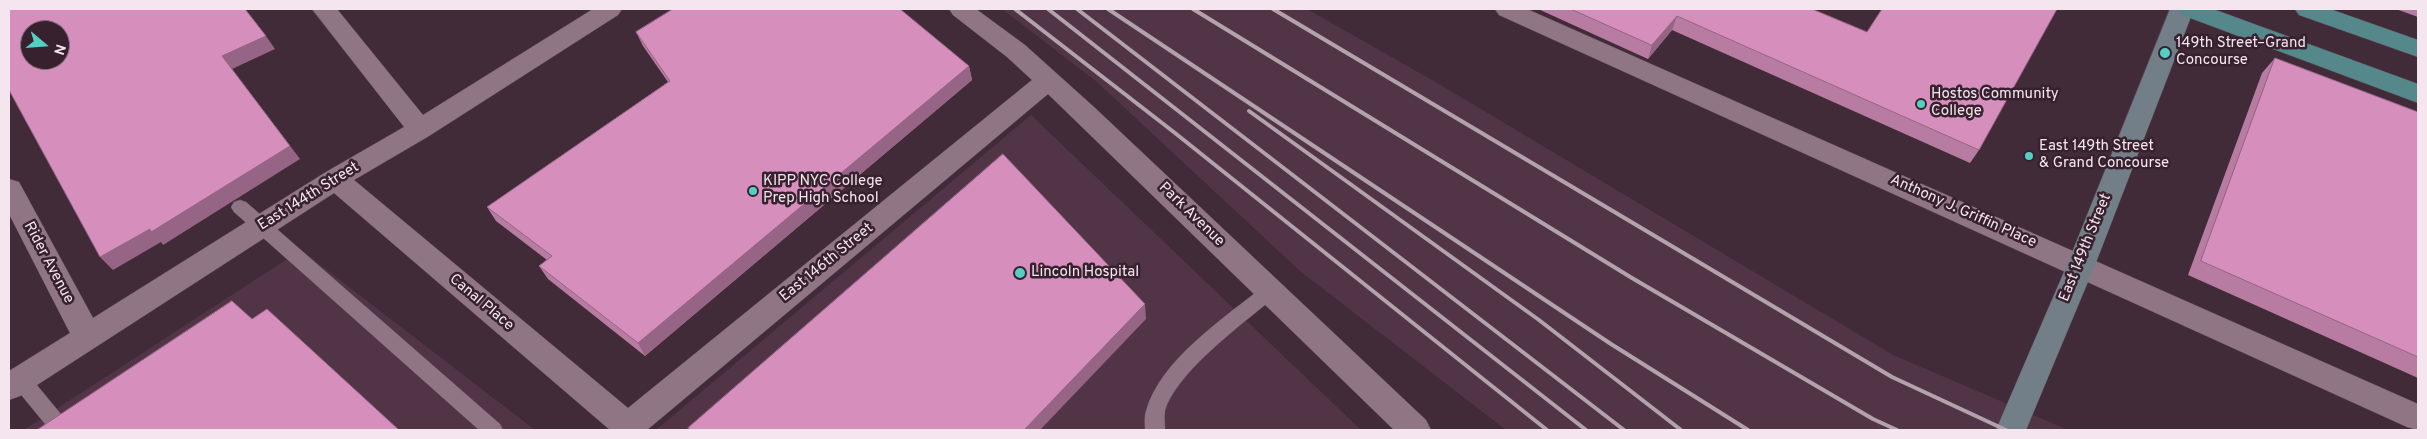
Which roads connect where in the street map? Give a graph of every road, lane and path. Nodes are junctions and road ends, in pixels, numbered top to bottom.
1 (324, 9) edge
2 (610, 9) edge
3 (961, 9) edge
4 (1508, 9) edge
5 (2182, 9) edge
6 (2190, 9) edge
7 (2307, 9) edge
8 (2418, 49) edge
9 (1048, 80) junction
10 (2418, 94) edge
11 (420, 129) junction
12 (335, 179) junction
13 (9, 189) edge
14 (240, 207) dead end
15 (262, 226) junction
16 (2080, 265) junction
17 (1270, 291) junction
18 (87, 336) junction
19 (15, 383) edge
20 (2418, 418) edge
21 (628, 427) joint
22 (62, 430) edge
23 (492, 430) edge
24 (1156, 430) edge
25 (1415, 430) edge
26 (2011, 430) edge

1 - 11 street
2 - 11 street, East 144th Street
3 - 9 street, Park Avenue
4 - 16 street, Anthony J. Griffin Place
5 - 16 main road, East 149th Street
6 - 10 main road
7 - 8 main road
9 - 17 street, Park Avenue
9 - 21 street, East 146th Street
11 - 12 street, East 144th Street
12 - 15 street, East 144th Street
12 - 21 street, Canal Place
13 - 18 street, Rider Avenue
14 - 15 lane
15 - 18 street, East 144th Street
15 - 23 lane
16 - 20 street, Anthony J. Griffin Place
16 - 26 main road, East 149th Street
17 - 24 lane
17 - 25 street, Park Avenue
18 - 19 street, East 144th Street
19 - 22 lane

